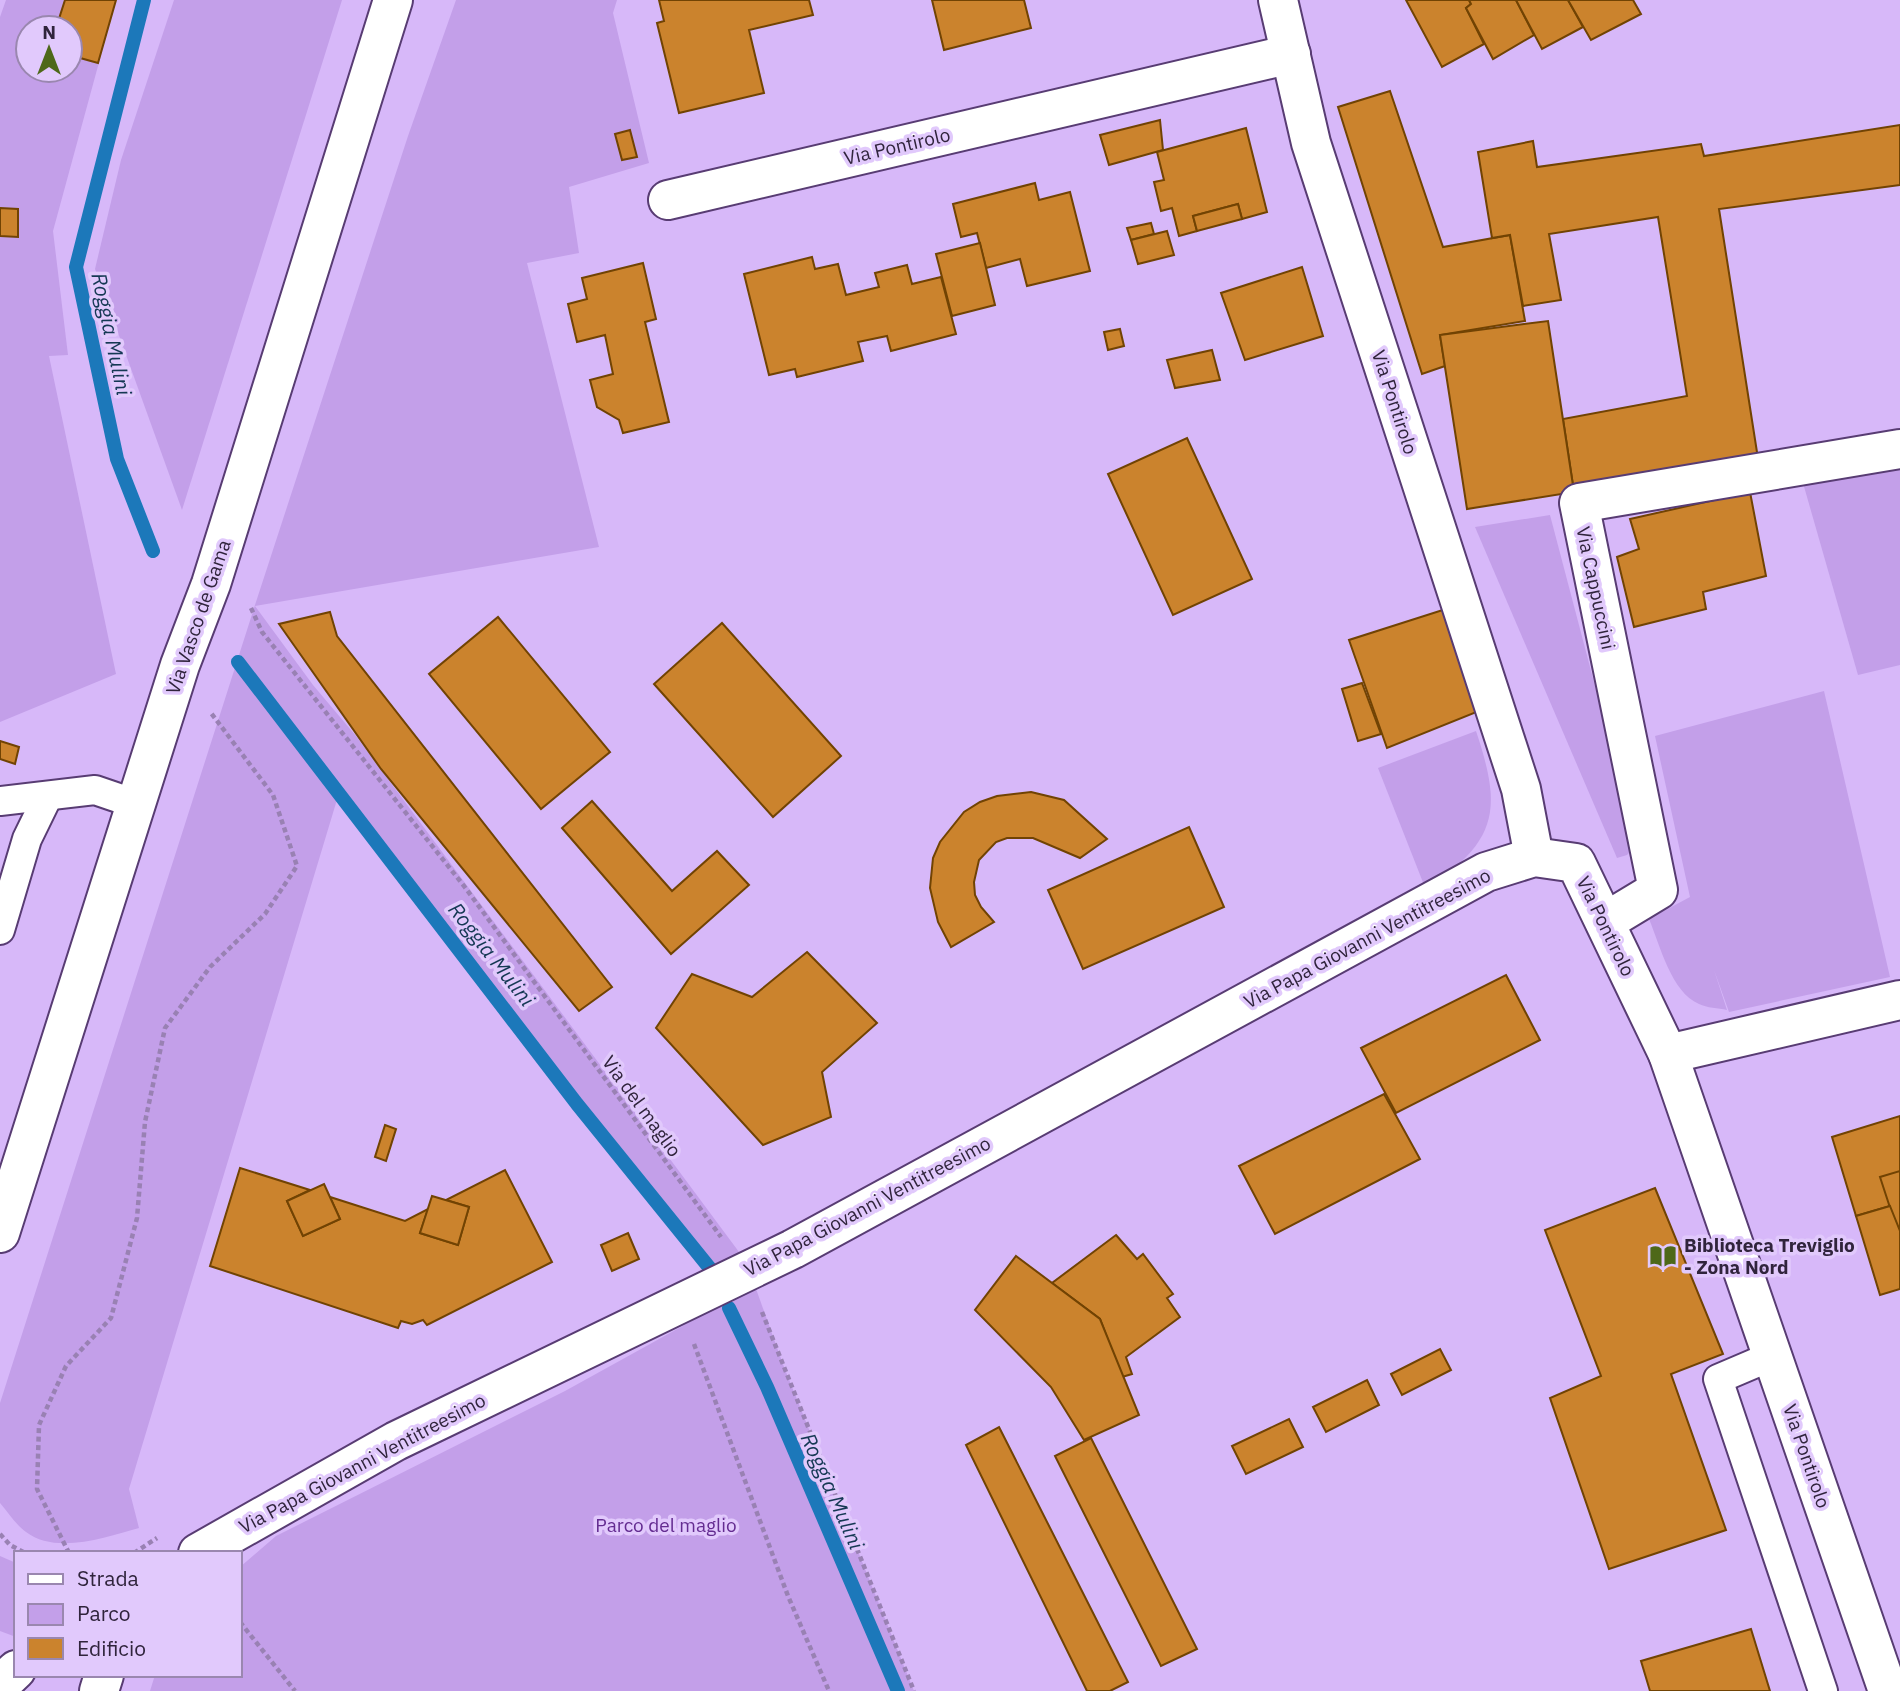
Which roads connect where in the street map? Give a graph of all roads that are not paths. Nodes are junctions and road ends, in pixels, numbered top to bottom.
1 (393, 0) edge
2 (1278, 0) edge
3 (1291, 54) junction
4 (668, 200) dead end
5 (1900, 449) edge
6 (48, 796) junction
7 (0, 801) edge
8 (136, 804) junction
9 (1534, 857) junction
10 (1605, 922) junction
11 (0, 930) edge
12 (1900, 1000) edge
13 (1668, 1054) junction
14 (0, 1233) edge
15 (1772, 1356) junction
16 (202, 1551) edge
17 (1889, 1668) edge
18 (14, 1672) edge
19 (0, 1685) edge
20 (1823, 1691) edge

1 - 8 street, Via Vasco de Gama
2 - 3 street, Via Pontirolo
3 - 4 street, Via Pontirolo
3 - 9 street, Via Pontirolo
5 - 10 street, Via Cappuccini
6 - 7 lane
6 - 8 lane
6 - 11 lane
8 - 14 street, Via Vasco de Gama
9 - 10 street, Via Pontirolo
9 - 16 street, Via Papa Giovanni Ventitreesimo
10 - 13 street, Via Pontirolo
12 - 13 street
13 - 15 street, Via Pontirolo
15 - 17 street, Via Pontirolo
15 - 20 lane
18 - 19 street

